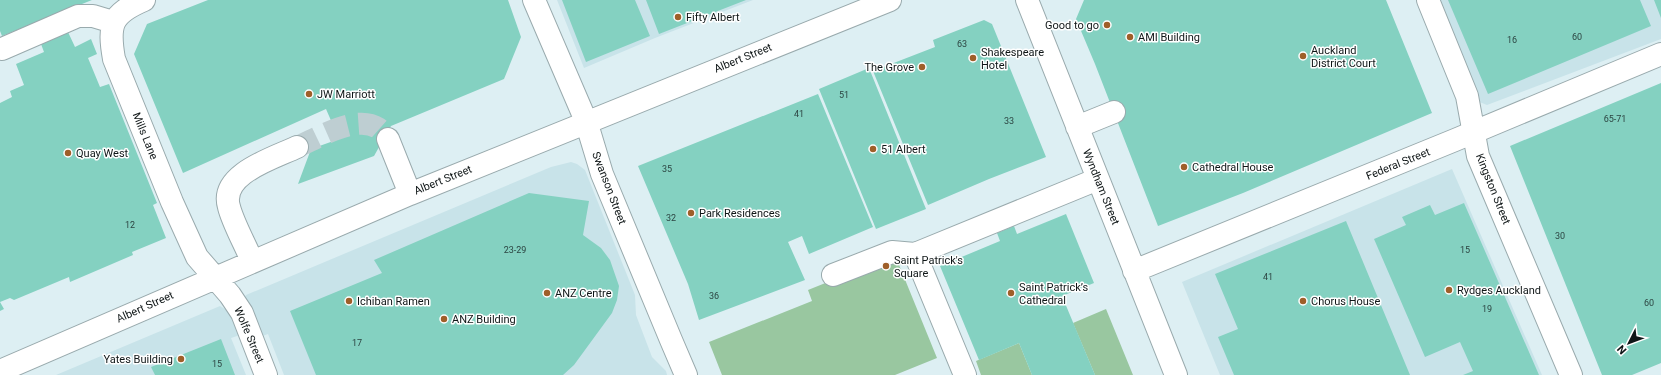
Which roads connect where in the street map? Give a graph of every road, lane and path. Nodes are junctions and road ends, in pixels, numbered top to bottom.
1 (144, 0) edge
2 (534, 0) edge
3 (890, 0) edge
4 (1027, 0) edge
5 (1428, 0) edge
6 (113, 22) junction
7 (2, 49) dead end
8 (1661, 54) edge
9 (1114, 112) dead end
10 (586, 121) junction
11 (1077, 127) junction
12 (1474, 133) junction
13 (388, 139) tunnel mouth
14 (297, 147) tunnel mouth
15 (1098, 178) junction
16 (410, 194) junction
17 (915, 254) junction
18 (252, 261) junction
19 (1134, 271) junction
20 (833, 275) dead end
21 (214, 277) junction
22 (0, 371) edge
23 (266, 375) edge
24 (686, 375) edge
25 (965, 375) edge
26 (1176, 375) edge
27 (1571, 375) edge

1 - 6 street
2 - 10 street, Swanson Street
3 - 10 street, Albert Street
4 - 11 street, Wyndham Street
5 - 12 street, Kingston Street
6 - 7 street
6 - 21 street, Mills Lane
8 - 12 street, Federal Street
9 - 11 street
10 - 16 street, Albert Street
10 - 24 street, Swanson Street
11 - 15 street, Wyndham Street
12 - 19 street, Federal Street
12 - 27 street, Kingston Street
13 - 16 street
14 - 18 street
15 - 17 street
15 - 19 street, Wyndham Street
16 - 18 street, Albert Street
17 - 20 street
17 - 25 street
18 - 21 street, Albert Street
19 - 26 street, Wyndham Street
21 - 22 street, Albert Street
21 - 23 street, Wolfe Street

